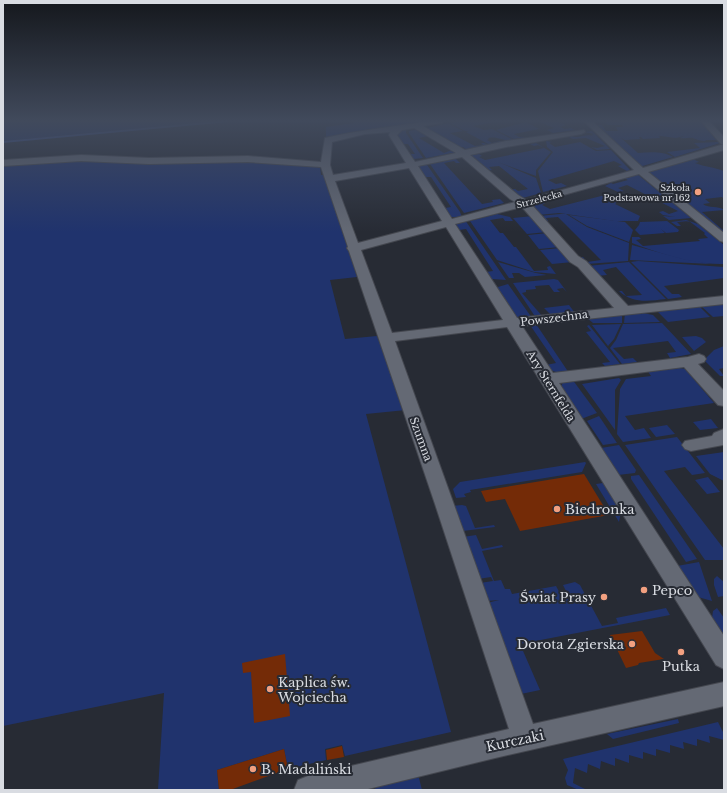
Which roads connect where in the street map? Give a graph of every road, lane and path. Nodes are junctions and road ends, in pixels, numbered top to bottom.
1 (81, 158) edge
2 (81, 158) edge
3 (325, 158) edge
4 (408, 158) edge
5 (442, 158) edge
6 (470, 158) edge
7 (628, 158) edge
8 (686, 158) edge
9 (3, 163) edge
10 (325, 165) junction
11 (412, 165) junction
12 (642, 171) junction
13 (329, 179) junction
14 (524, 203) junction
15 (448, 223) junction
16 (724, 239) edge
17 (353, 248) junction
18 (724, 300) edge
19 (624, 310) junction
20 (512, 324) junction
21 (385, 338) junction
22 (547, 379) junction
23 (724, 401) edge
24 (724, 435) edge
25 (691, 445) dead end
26 (724, 657) edge
27 (724, 694) edge
28 (525, 739) junction
29 (308, 790) edge

1 - 10 street
2 - 9 street
3 - 10 street, Szumna
4 - 11 street, Ary Sternfelda
5 - 11 street
6 - 14 street
7 - 12 street
8 - 12 street, Strzelecka
10 - 13 street, Szumna
11 - 13 street
11 - 15 street, Ary Sternfelda
12 - 14 street, Strzelecka
12 - 16 street
13 - 17 street, Szumna
14 - 15 street, Strzelecka
14 - 19 street
15 - 17 street, Strzelecka
15 - 20 street, Ary Sternfelda
17 - 21 street, Szumna
18 - 19 street, Powszechna
19 - 20 street, Powszechna
20 - 21 street, Powszechna
20 - 22 street, Ary Sternfelda
21 - 28 street, Szumna
22 - 23 street
22 - 26 street, Ary Sternfelda
24 - 25 street
27 - 28 street, Kurczaki
28 - 29 street, Kurczaki

